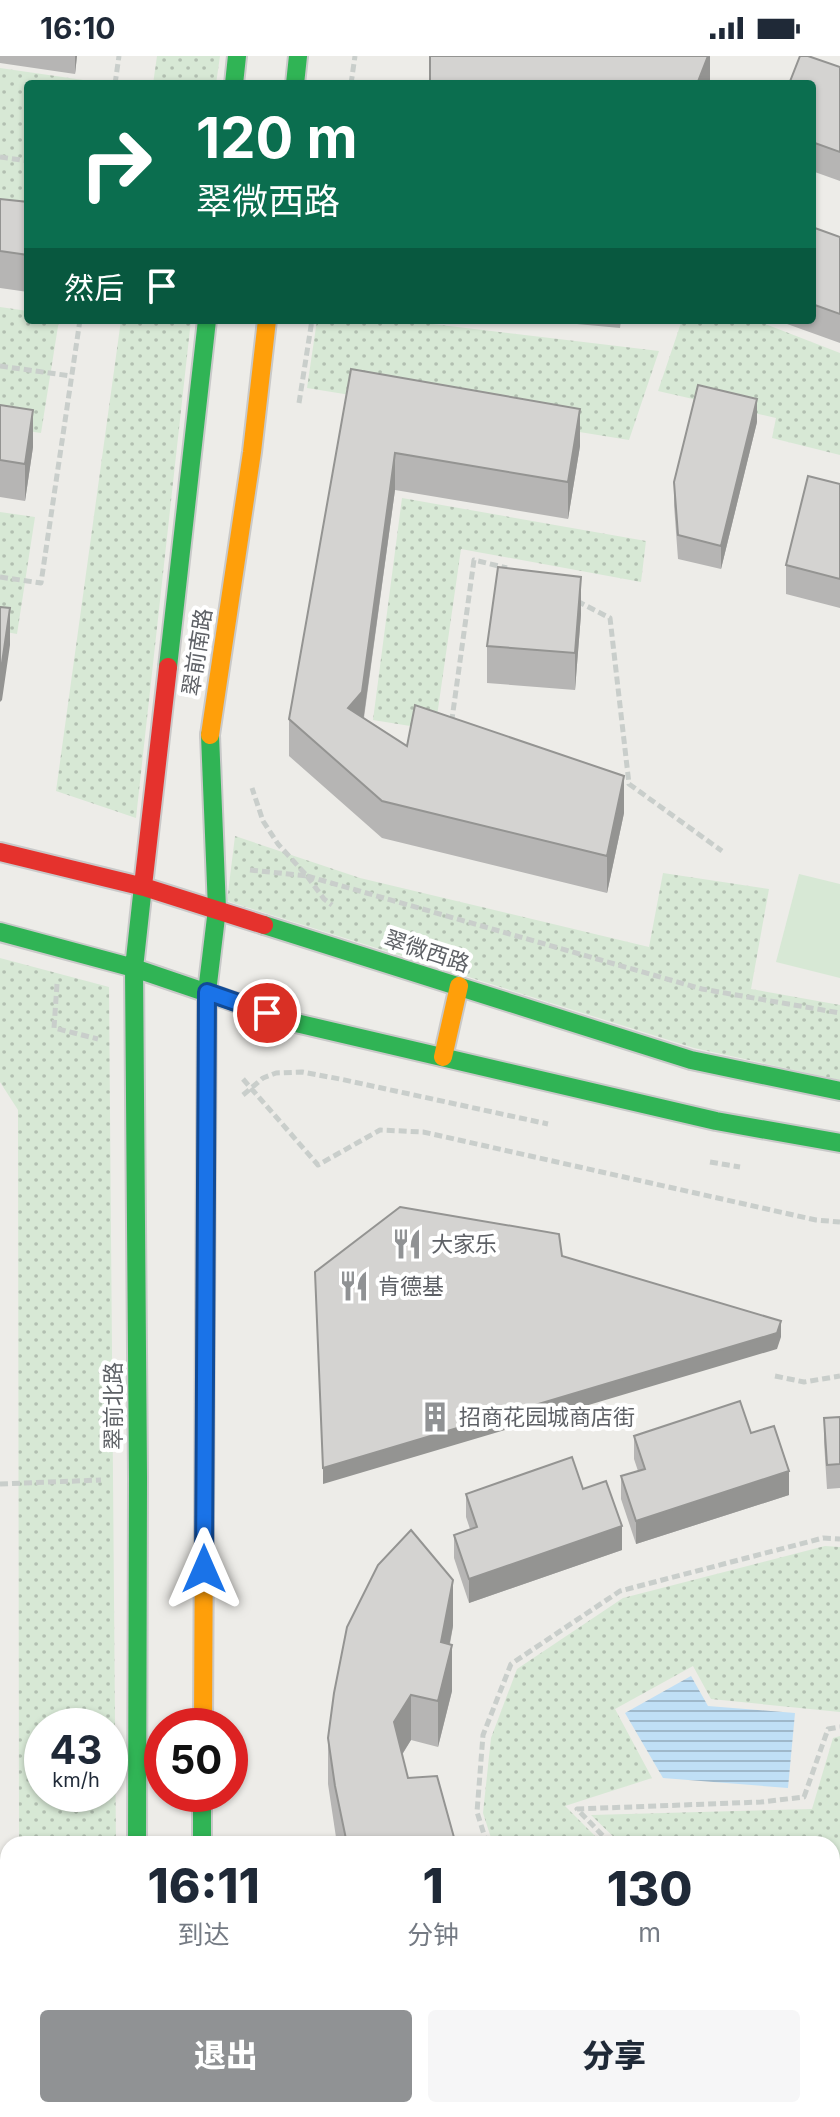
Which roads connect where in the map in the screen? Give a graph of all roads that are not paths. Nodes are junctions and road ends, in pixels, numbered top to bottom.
1 (237, 56) edge
2 (298, 56) edge
3 (234, 80) edge
4 (295, 80) edge
5 (207, 324) edge
6 (267, 324) edge
7 (0, 852) edge
8 (144, 887) junction
9 (217, 909) junction
10 (0, 932) edge
11 (134, 968) junction
12 (459, 986) junction
13 (207, 992) junction
14 (443, 1057) junction
15 (840, 1091) edge
16 (840, 1143) edge
17 (203, 1708) edge
18 (202, 1812) edge
19 (137, 1836) edge
20 (202, 1836) edge

1 - 3 main road
2 - 4 main road
5 - 8 main road, 翠前南路
6 - 9 main road, 翠前南路
7 - 8 main road, 翠微西路
8 - 9 main road, 翠微西路
8 - 11 main road, 翠前南路
9 - 12 main road, 翠微西路
9 - 13 main road, 翠前南路
10 - 11 main road
11 - 13 main road
11 - 19 main road, 翠前北路
12 - 14 main road
12 - 15 main road, 翠微西路
13 - 14 main road
13 - 17 main road
14 - 16 main road
18 - 20 main road

